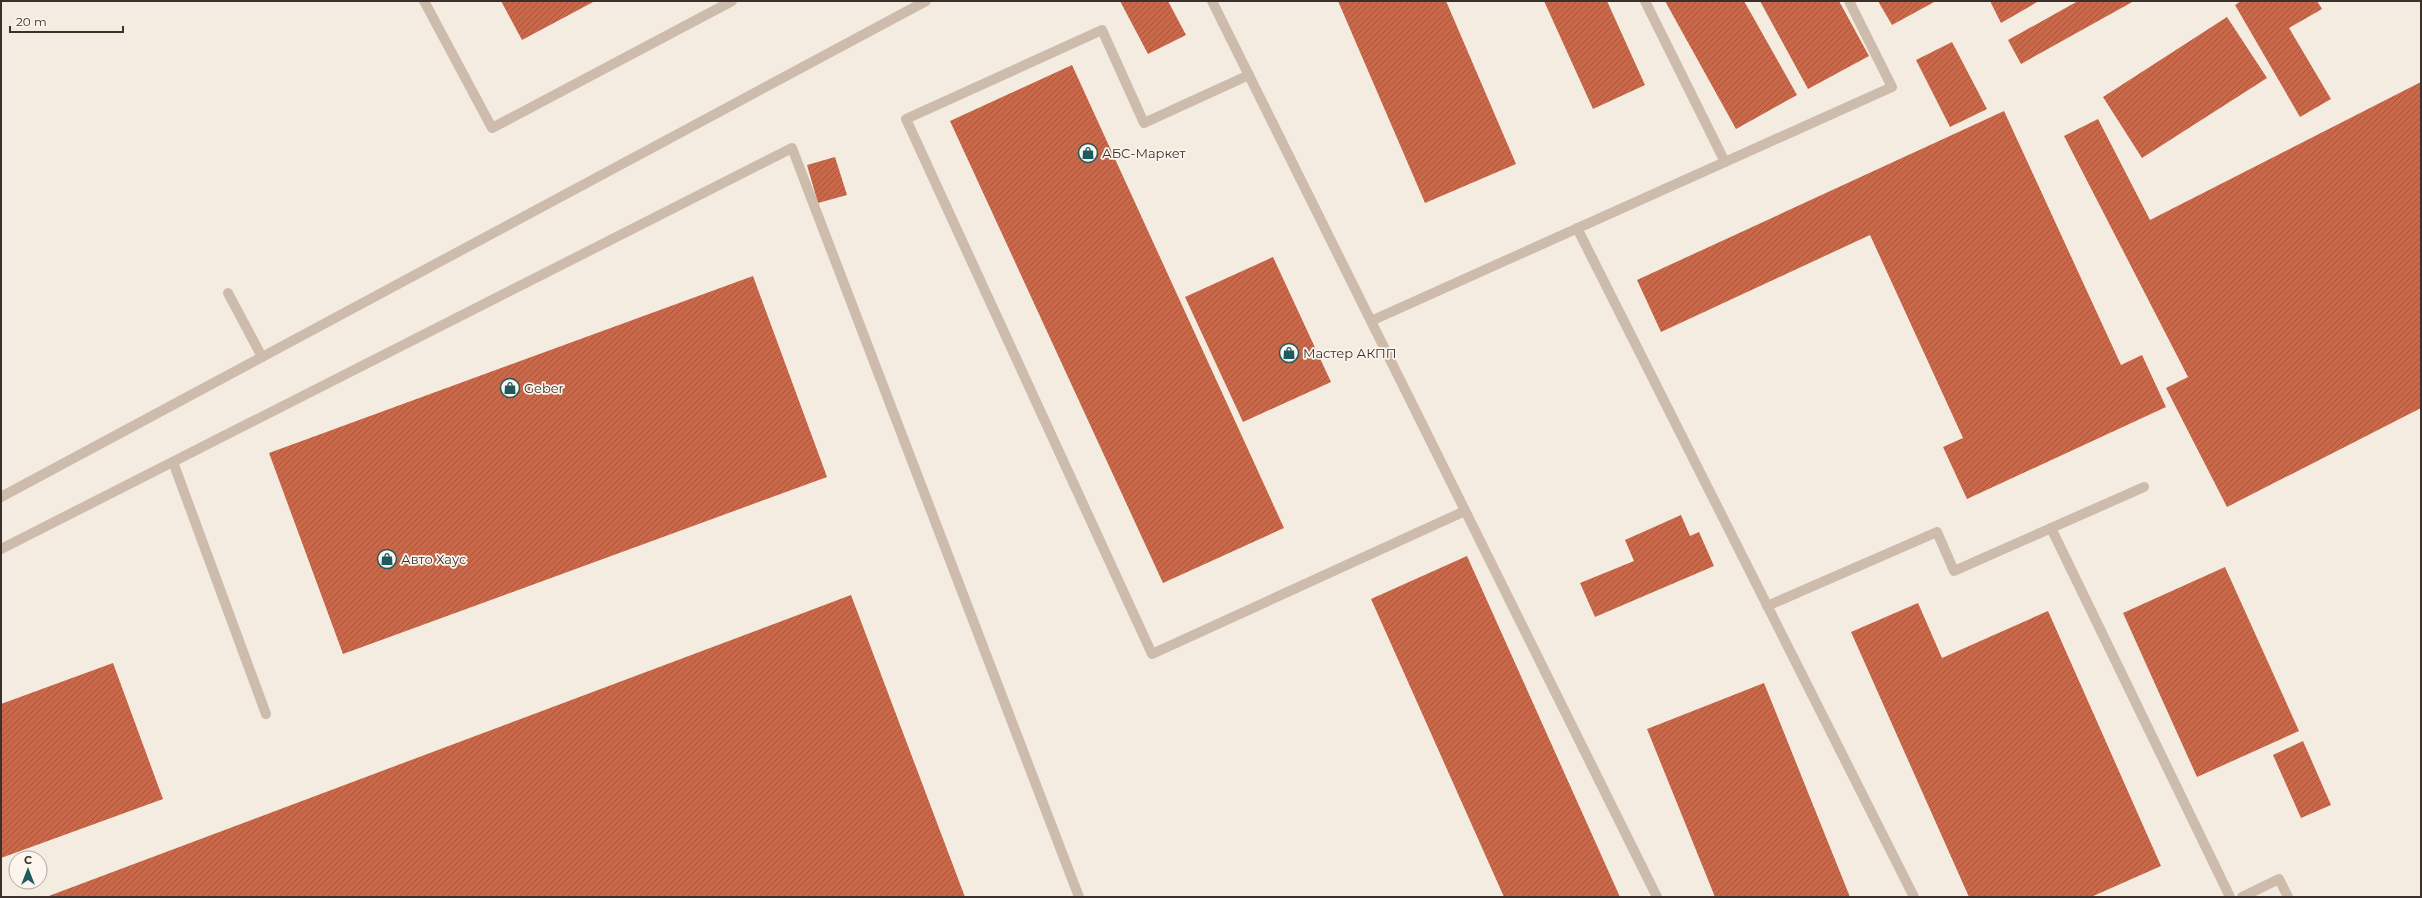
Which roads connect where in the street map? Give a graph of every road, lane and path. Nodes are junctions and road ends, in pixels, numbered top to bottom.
1 (424, 1) edge
2 (732, 1) edge
3 (926, 1) edge
4 (1212, 1) edge
5 (1645, 1) edge
6 (1849, 1) edge
7 (1249, 75) junction
8 (1725, 162) junction
9 (1577, 228) junction
10 (228, 293) dead end
11 (1371, 321) junction
12 (262, 357) junction
13 (173, 462) junction
14 (2144, 487) dead end
15 (1, 497) edge
16 (1465, 511) junction
17 (2051, 528) junction
18 (1, 550) edge
19 (1768, 606) junction
20 (266, 714) dead end
21 (1079, 897) edge
22 (1657, 897) edge
23 (1914, 897) edge
24 (2230, 897) edge
25 (2242, 897) edge
26 (2288, 897) edge

1 - 2 lane
3 - 12 lane
4 - 7 lane
5 - 8 lane
6 - 8 lane
7 - 11 lane
7 - 16 lane
8 - 9 lane
9 - 11 lane
9 - 19 lane
10 - 12 lane
11 - 16 lane
12 - 15 lane
13 - 18 lane
13 - 20 lane
13 - 21 lane
14 - 17 lane
16 - 22 lane
17 - 19 lane
17 - 24 lane
19 - 23 lane
25 - 26 lane

